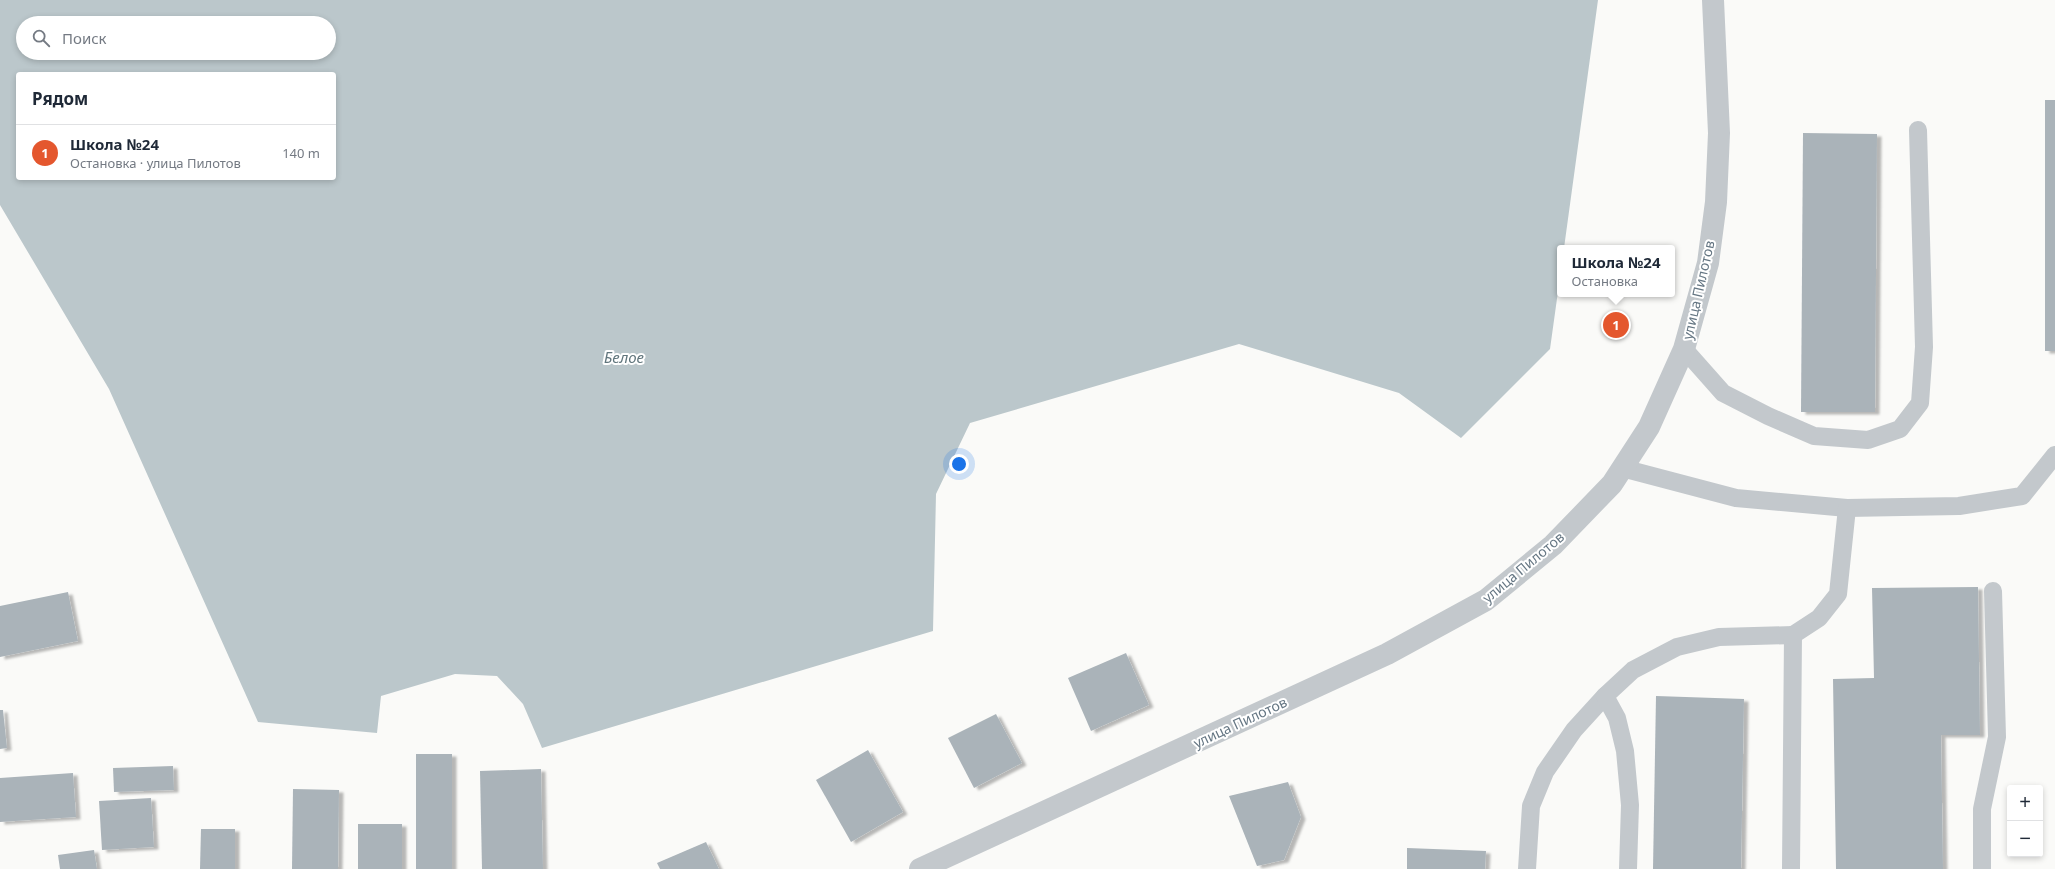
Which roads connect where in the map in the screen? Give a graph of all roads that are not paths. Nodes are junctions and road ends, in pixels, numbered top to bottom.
1 (1713, 0) edge
2 (1918, 130) dead end
3 (1684, 349) junction
4 (2055, 455) edge
5 (1622, 468) junction
6 (1847, 508) junction
7 (1993, 591) dead end
8 (1793, 635) junction
9 (1605, 696) junction
10 (920, 869) edge
11 (1527, 869) edge
12 (1628, 869) edge
13 (1791, 869) edge
14 (1982, 869) edge

1 - 3 street, улица Пилотов
2 - 3 lane
3 - 5 street, улица Пилотов
4 - 6 lane
5 - 6 lane
5 - 10 street, улица Пилотов
6 - 8 lane
7 - 14 lane
8 - 9 lane
8 - 13 lane
9 - 11 lane
9 - 12 lane

